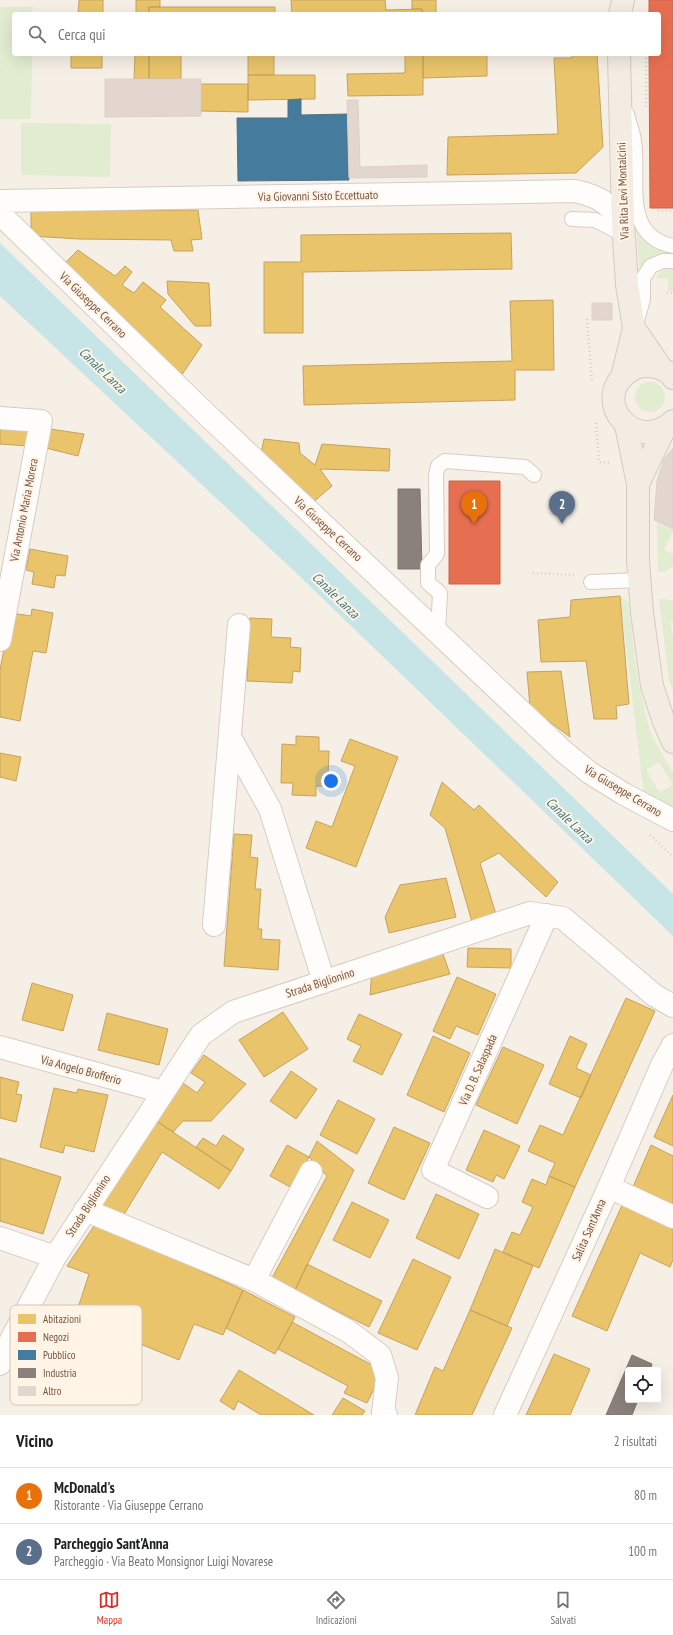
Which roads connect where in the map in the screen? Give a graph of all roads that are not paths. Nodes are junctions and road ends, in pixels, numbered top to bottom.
1 (623, 0) edge
2 (620, 12) edge
3 (619, 56) edge
4 (621, 92) junction
5 (0, 201) edge
6 (0, 214) edge
7 (572, 219) dead end
8 (624, 229) junction
9 (673, 246) edge
10 (673, 260) edge
11 (634, 328) junction
12 (668, 373) edge
13 (622, 377) junction
14 (0, 418) edge
15 (669, 425) edge
16 (626, 426) junction
17 (534, 475) dead end
18 (638, 484) junction
19 (640, 580) junction
20 (591, 582) dead end
21 (239, 625) dead end
22 (438, 633) junction
23 (0, 640) edge
24 (230, 737) junction
25 (673, 742) edge
26 (673, 820) edge
27 (547, 915) junction
28 (214, 925) dead end
29 (324, 982) junction
30 (673, 1006) edge
31 (673, 1045) edge
32 (0, 1047) edge
33 (163, 1092) junction
34 (311, 1172) dead end
35 (609, 1187) junction
36 (487, 1197) dead end
37 (85, 1210) junction
38 (673, 1217) edge
39 (0, 1238) edge
40 (55, 1257) junction
41 (254, 1280) junction
42 (30, 1305) edge
43 (10, 1342) edge
44 (0, 1364) edge
45 (386, 1415) edge
46 (505, 1415) edge

1 - 2 main road
3 - 4 main road, Via Rita Levi Montalcini
4 - 8 main road, Via Rita Levi Montalcini
4 - 9 lane
5 - 8 street, Via Giovanni Sisto Eccettuato
6 - 22 street, Via Giuseppe Cerrano
7 - 8 lane
8 - 11 main road, Via Rita Levi Montalcini
10 - 11 lane
11 - 12 main road, Via Rita Levi Montalcini
11 - 13 main road, Via Rita Levi Montalcini
12 - 13 main road
13 - 16 main road, Via Rita Levi Montalcini
14 - 23 street, Via Antonio Maria Morera
15 - 16 main road
15 - 18 main road
16 - 18 main road
17 - 22 lane
18 - 19 main road
19 - 20 lane
19 - 25 main road
21 - 24 street
22 - 26 street, Via Giuseppe Cerrano
24 - 28 street
24 - 29 street
27 - 29 street, Strada Biglionino
27 - 30 street, Strada Biglionino
27 - 36 street, Via D. B. Salaspada
29 - 33 street, Strada Biglionino
31 - 35 street, Salita Sant'Anna
32 - 33 street, Via Angelo Brofferio
33 - 37 street, Strada Biglionino
34 - 41 street
35 - 38 street
35 - 46 street, Salita Sant'Anna
37 - 40 street, Strada Biglionino
37 - 41 street
39 - 40 street
40 - 42 street, Strada Biglionino
41 - 45 street
43 - 44 street, Strada Biglionino

